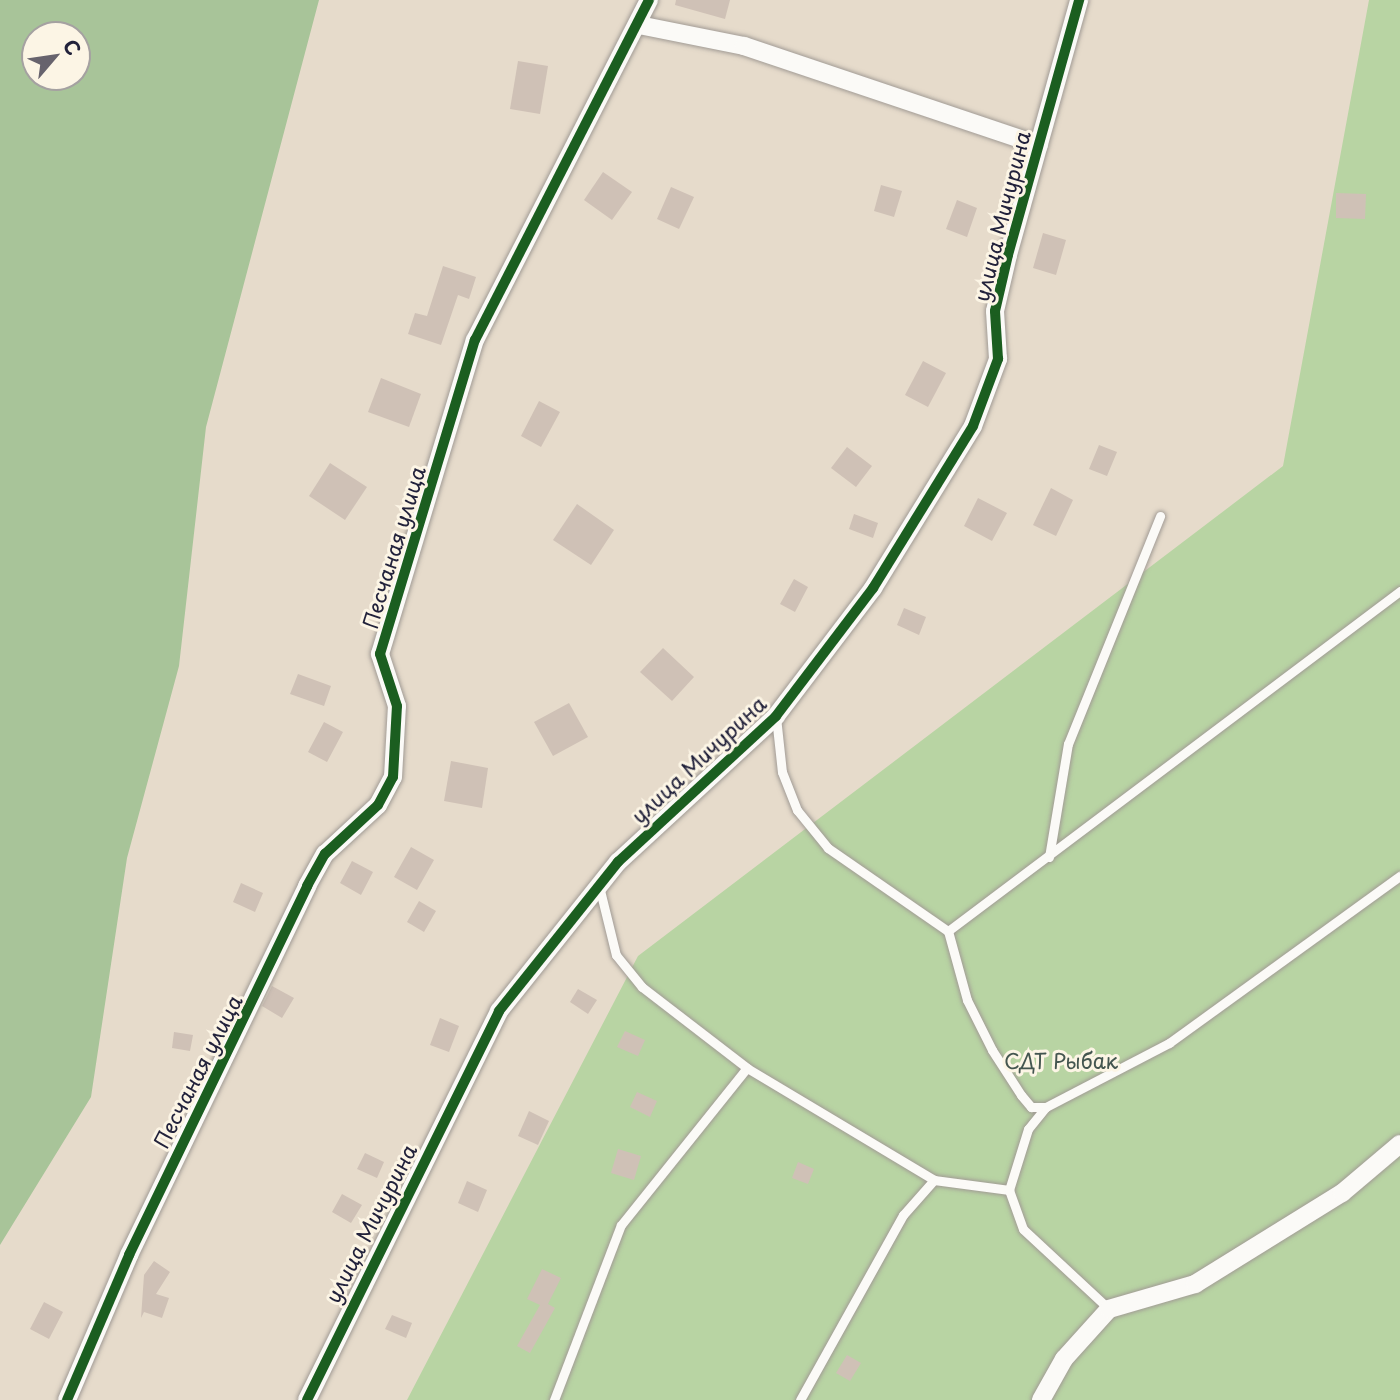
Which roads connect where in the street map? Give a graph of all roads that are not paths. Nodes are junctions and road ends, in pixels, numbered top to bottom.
1 (649, 0) edge
2 (1079, 0) edge
3 (639, 24) junction
4 (1039, 145) junction
5 (1160, 516) dead end
6 (1400, 591) edge
7 (776, 716) junction
8 (1049, 857) junction
9 (1400, 876) edge
10 (599, 884) junction
11 (948, 931) junction
12 (747, 1068) junction
13 (1046, 1107) junction
14 (1400, 1144) edge
15 (934, 1180) junction
16 (1009, 1190) junction
17 (1109, 1309) junction
18 (67, 1400) edge
19 (307, 1400) edge
20 (554, 1400) edge
21 (800, 1400) edge
22 (1041, 1400) edge

1 - 3 street, Песчаная улица
2 - 4 street, улица Мичурина
3 - 4 street
3 - 18 street, Песчаная улица
4 - 7 street, улица Мичурина
5 - 8 lane
6 - 8 lane
7 - 10 street, улица Мичурина
7 - 11 lane
8 - 11 lane
9 - 13 lane
10 - 12 lane
10 - 19 street, улица Мичурина
11 - 13 lane
12 - 15 lane
12 - 20 lane
13 - 16 lane
14 - 17 street
15 - 16 lane
15 - 21 lane
16 - 17 lane
17 - 22 street

